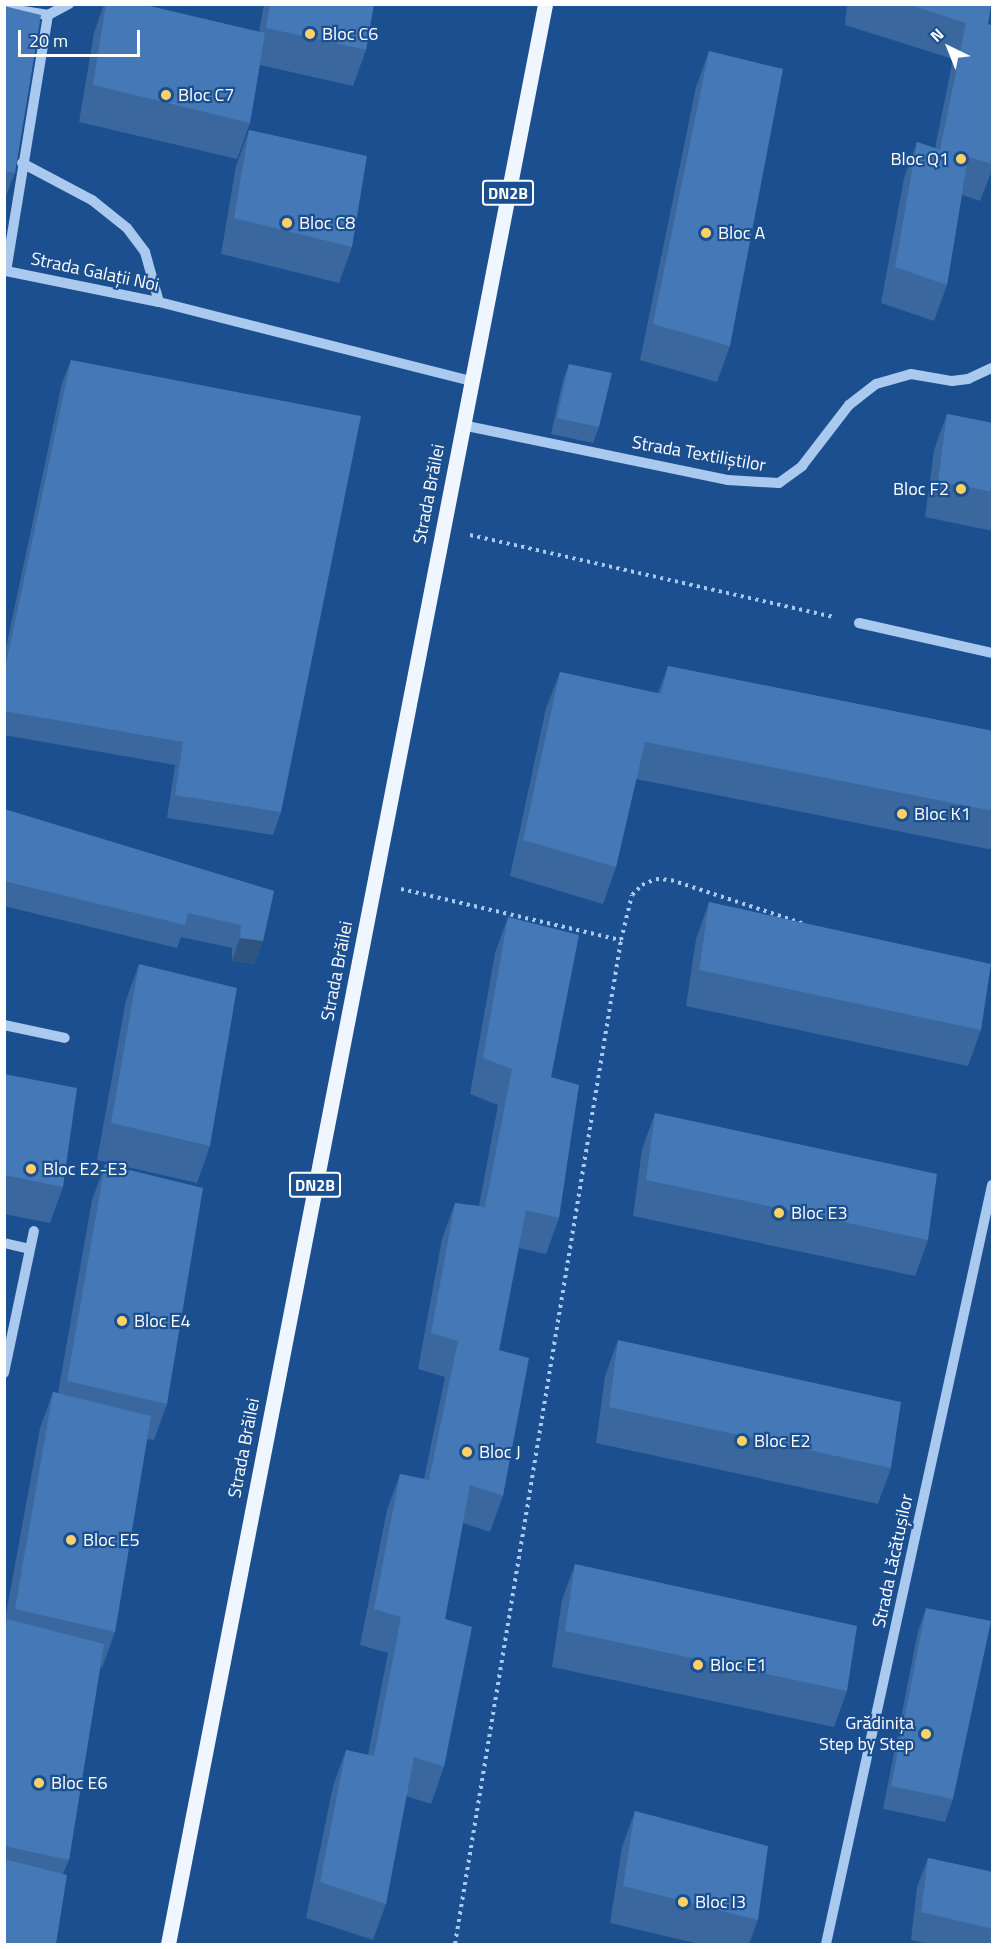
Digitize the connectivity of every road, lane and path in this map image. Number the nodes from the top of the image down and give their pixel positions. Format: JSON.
{"nodes":[{"id":1,"x":69,"y":4,"type":"edge"},
{"id":2,"x":545,"y":4,"type":"edge"},
{"id":3,"x":4,"y":8,"type":"edge"},
{"id":4,"x":48,"y":15,"type":"junction"},
{"id":5,"x":22,"y":163,"type":"junction"},
{"id":6,"x":159,"y":302,"type":"junction"},
{"id":7,"x":991,"y":371,"type":"edge"},
{"id":8,"x":471,"y":381,"type":"junction"},
{"id":9,"x":462,"y":424,"type":"junction"},
{"id":10,"x":443,"y":528,"type":"junction"},
{"id":11,"x":859,"y":623,"type":"joint"},
{"id":12,"x":993,"y":652,"type":"edge"},
{"id":13,"x":374,"y":883,"type":"junction"},
{"id":14,"x":804,"y":924,"type":"edge"},
{"id":15,"x":621,"y":940,"type":"junction"},
{"id":16,"x":4,"y":1025,"type":"edge"},
{"id":17,"x":65,"y":1038,"type":"dead end"},
{"id":18,"x":993,"y":1185,"type":"edge"},
{"id":19,"x":34,"y":1231,"type":"dead end"},
{"id":20,"x":4,"y":1243,"type":"edge"},
{"id":21,"x":29,"y":1249,"type":"junction"},
{"id":22,"x":4,"y":1373,"type":"edge"},
{"id":23,"x":168,"y":1944,"type":"edge"},
{"id":24,"x":455,"y":1944,"type":"edge"},
{"id":25,"x":826,"y":1944,"type":"edge"}],
"edges":[{"from":1,"to":4,"type":"street"},
{"from":2,"to":8,"type":"main road","name":"Strada Brăilei","number":"DN2B"},
{"from":3,"to":4,"type":"street"},
{"from":4,"to":5,"type":"street","name":"Strada Galații Noi"},
{"from":5,"to":6,"type":"street"},
{"from":5,"to":6,"type":"street","name":"Strada Galații Noi"},
{"from":6,"to":8,"type":"street","name":"Strada Galații Noi"},
{"from":7,"to":9,"type":"street","name":"Strada Textiliștilor"},
{"from":8,"to":9,"type":"main road","name":"Strada Brăilei","number":"DN2B"},
{"from":9,"to":10,"type":"main road","name":"Strada Brăilei","number":"DN2B"},
{"from":10,"to":11,"type":"path"},
{"from":10,"to":13,"type":"main road","name":"Strada Brăilei","number":"DN2B"},
{"from":11,"to":12,"type":"street"},
{"from":13,"to":15,"type":"path"},
{"from":13,"to":23,"type":"main road","name":"Strada Brăilei","number":"DN2B"},
{"from":14,"to":15,"type":"path"},
{"from":15,"to":24,"type":"path"},
{"from":16,"to":17,"type":"street"},
{"from":18,"to":25,"type":"street","name":"Strada Lăcătușilor"},
{"from":19,"to":21,"type":"street"},
{"from":20,"to":21,"type":"street"},
{"from":21,"to":22,"type":"street"}]}
